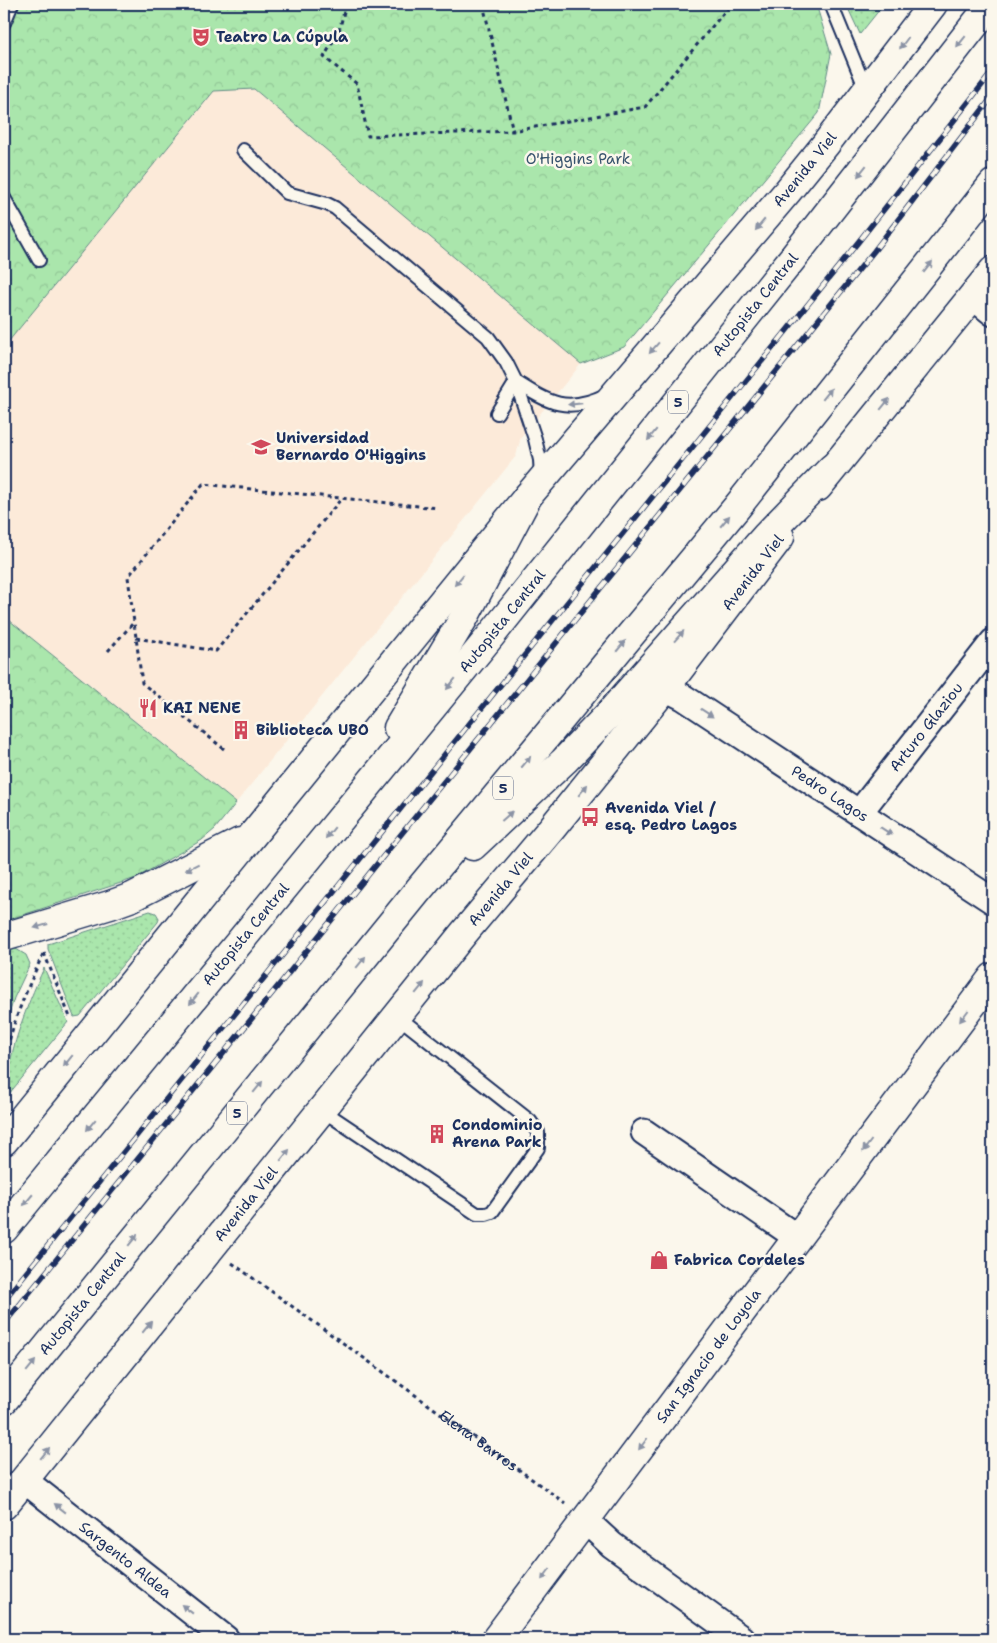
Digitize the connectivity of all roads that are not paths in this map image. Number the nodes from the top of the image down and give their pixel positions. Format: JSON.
{"nodes":[{"id":1,"x":12,"y":4,"type":"edge"},
{"id":2,"x":831,"y":4,"type":"edge"},
{"id":3,"x":933,"y":4,"type":"edge"},
{"id":4,"x":991,"y":4,"type":"edge"},
{"id":5,"x":4,"y":23,"type":"edge"},
{"id":6,"x":867,"y":92,"type":"junction"},
{"id":7,"x":243,"y":150,"type":"dead end"},
{"id":8,"x":993,"y":184,"type":"edge"},
{"id":9,"x":4,"y":198,"type":"edge"},
{"id":10,"x":39,"y":260,"type":"dead end"},
{"id":11,"x":993,"y":271,"type":"edge"},
{"id":12,"x":983,"y":305,"type":"edge"},
{"id":13,"x":516,"y":382,"type":"junction"},
{"id":14,"x":620,"y":386,"type":"junction"},
{"id":15,"x":497,"y":413,"type":"dead end"},
{"id":16,"x":832,"y":468,"type":"junction"},
{"id":17,"x":534,"y":488,"type":"junction"},
{"id":18,"x":993,"y":642,"type":"edge"},
{"id":19,"x":665,"y":688,"type":"junction"},
{"id":20,"x":361,"y":795,"type":"junction"},
{"id":21,"x":859,"y":814,"type":"junction"},
{"id":22,"x":251,"y":837,"type":"junction"},
{"id":23,"x":416,"y":893,"type":"junction"},
{"id":24,"x":993,"y":901,"type":"edge"},
{"id":25,"x":4,"y":937,"type":"edge"},
{"id":26,"x":993,"y":977,"type":"edge"},
{"id":27,"x":397,"y":1016,"type":"junction"},
{"id":28,"x":322,"y":1110,"type":"junction"},
{"id":29,"x":644,"y":1132,"type":"dead end"},
{"id":30,"x":4,"y":1141,"type":"edge"},
{"id":31,"x":4,"y":1229,"type":"edge"},
{"id":32,"x":798,"y":1238,"type":"junction"},
{"id":33,"x":4,"y":1400,"type":"edge"},
{"id":34,"x":24,"y":1480,"type":"junction"},
{"id":35,"x":4,"y":1505,"type":"edge"},
{"id":36,"x":586,"y":1521,"type":"junction"},
{"id":37,"x":226,"y":1639,"type":"edge"},
{"id":38,"x":496,"y":1639,"type":"edge"},
{"id":39,"x":742,"y":1639,"type":"edge"}],
"edges":[{"from":1,"to":5,"type":"lane"},
{"from":2,"to":6,"type":"lane"},
{"from":3,"to":6,"type":"main road","name":"Avenida Viel","one_way":true},
{"from":4,"to":20,"type":"main road","name":"Autopista Central","number":"5","one_way":true},
{"from":6,"to":14,"type":"main road","name":"Avenida Viel","one_way":true},
{"from":7,"to":13,"type":"lane"},
{"from":23,"to":8,"type":"main road","name":"Autopista Central","number":"5","one_way":true},
{"from":9,"to":10,"type":"lane"},
{"from":11,"to":12,"type":"main road","name":"Avenida Viel"},
{"from":16,"to":12,"type":"main road","name":"Avenida Viel","one_way":true},
{"from":14,"to":13,"type":"lane","one_way":true},
{"from":13,"to":15,"type":"lane"},
{"from":13,"to":17,"type":"lane"},
{"from":14,"to":17,"type":"main road","name":"Avenida Viel"},
{"from":16,"to":19,"type":"main road","name":"Avenida Viel"},
{"from":23,"to":16,"type":"main road","one_way":true},
{"from":17,"to":20,"type":"main road"},
{"from":17,"to":22,"type":"main road","name":"Avenida Viel","one_way":true},
{"from":18,"to":21,"type":"street","name":"Arturo Glaziou"},
{"from":19,"to":21,"type":"street","name":"Pedro Lagos","one_way":true},
{"from":27,"to":19,"type":"main road","name":"Avenida Viel","one_way":true},
{"from":20,"to":31,"type":"main road","name":"Autopista Central","number":"5","one_way":true},
{"from":21,"to":24,"type":"street","name":"Pedro Lagos","one_way":true},
{"from":22,"to":25,"type":"main road","one_way":true},
{"from":22,"to":30,"type":"main road","name":"Avenida Viel","one_way":true},
{"from":33,"to":23,"type":"main road","name":"Autopista Central","number":"5","one_way":true},
{"from":26,"to":32,"type":"main road","name":"San Ignacio de Loyola","one_way":true},
{"from":27,"to":28,"type":"main road","name":"Avenida Viel"},
{"from":27,"to":28,"type":"lane"},
{"from":34,"to":28,"type":"main road","name":"Avenida Viel","one_way":true},
{"from":29,"to":32,"type":"street"},
{"from":32,"to":36,"type":"main road","name":"San Ignacio de Loyola","one_way":true},
{"from":34,"to":35,"type":"main road","name":"Avenida Viel"},
{"from":37,"to":34,"type":"street","name":"Sargento Aldea","one_way":true},
{"from":36,"to":38,"type":"main road","name":"San Ignacio de Loyola","one_way":true},
{"from":36,"to":39,"type":"street"}]}
